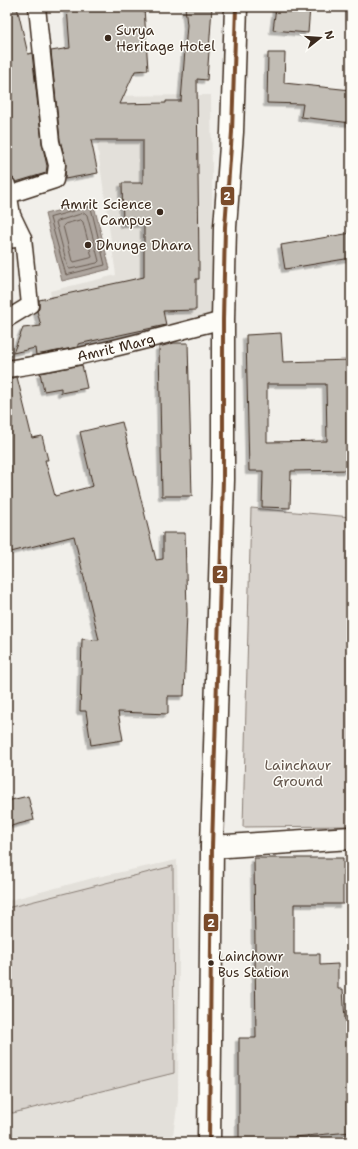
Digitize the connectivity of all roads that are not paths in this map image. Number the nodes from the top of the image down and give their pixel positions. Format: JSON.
{"nodes":[{"id":1,"x":37,"y":7,"type":"edge"},
{"id":2,"x":236,"y":7,"type":"edge"},
{"id":3,"x":8,"y":190,"type":"edge"},
{"id":4,"x":23,"y":238,"type":"junction"},
{"id":5,"x":7,"y":240,"type":"edge"},
{"id":6,"x":7,"y":319,"type":"edge"},
{"id":7,"x":223,"y":320,"type":"junction"},
{"id":8,"x":7,"y":369,"type":"edge"},
{"id":9,"x":351,"y":838,"type":"edge"},
{"id":10,"x":212,"y":847,"type":"junction"},
{"id":11,"x":209,"y":1142,"type":"edge"}],
"edges":[{"from":1,"to":3,"type":"street"},
{"from":2,"to":7,"type":"main road"},
{"from":3,"to":4,"type":"street"},
{"from":4,"to":5,"type":"street"},
{"from":4,"to":6,"type":"street"},
{"from":7,"to":8,"type":"street","name":"Amrit Marg"},
{"from":7,"to":10,"type":"main road"},
{"from":9,"to":10,"type":"main road"},
{"from":10,"to":11,"type":"main road"}]}
